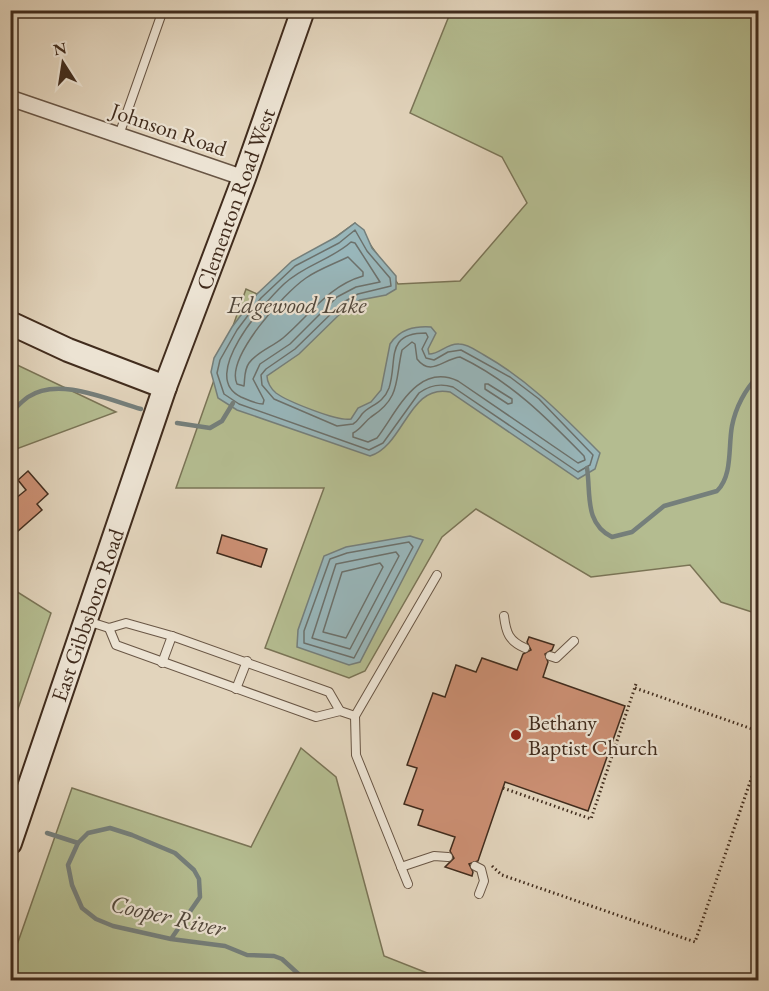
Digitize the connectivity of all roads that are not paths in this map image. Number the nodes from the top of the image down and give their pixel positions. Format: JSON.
{"nodes":[{"id":1,"x":163,"y":10,"type":"edge"},
{"id":2,"x":303,"y":10,"type":"edge"},
{"id":3,"x":10,"y":98,"type":"edge"},
{"id":4,"x":119,"y":135,"type":"junction"},
{"id":5,"x":244,"y":178,"type":"junction"},
{"id":6,"x":10,"y":323,"type":"edge"},
{"id":7,"x":165,"y":387,"type":"junction"},
{"id":8,"x":437,"y":575,"type":"dead end"},
{"id":9,"x":504,"y":616,"type":"dead end"},
{"id":10,"x":85,"y":620,"type":"junction"},
{"id":11,"x":109,"y":628,"type":"junction"},
{"id":12,"x":172,"y":636,"type":"junction"},
{"id":13,"x":574,"y":641,"type":"dead end"},
{"id":14,"x":525,"y":648,"type":"dead end"},
{"id":15,"x":550,"y":656,"type":"dead end"},
{"id":16,"x":247,"y":661,"type":"junction"},
{"id":17,"x":162,"y":663,"type":"junction"},
{"id":18,"x":236,"y":689,"type":"junction"},
{"id":19,"x":340,"y":711,"type":"junction"},
{"id":20,"x":355,"y":716,"type":"junction"},
{"id":21,"x":10,"y":843,"type":"edge"},
{"id":22,"x":448,"y":856,"type":"dead end"},
{"id":23,"x":475,"y":866,"type":"dead end"},
{"id":24,"x":401,"y":867,"type":"junction"},
{"id":25,"x":408,"y":884,"type":"dead end"},
{"id":26,"x":479,"y":894,"type":"dead end"}],
"edges":[{"from":1,"to":4,"type":"lane"},
{"from":2,"to":5,"type":"main road","name":"Clementon Road West"},
{"from":3,"to":4,"type":"street","name":"Johnson Road"},
{"from":4,"to":5,"type":"street","name":"Johnson Road"},
{"from":5,"to":7,"type":"main road","name":"Clementon Road West"},
{"from":6,"to":7,"type":"main road"},
{"from":7,"to":10,"type":"main road","name":"East Gibbsboro Road"},
{"from":8,"to":20,"type":"lane"},
{"from":9,"to":14,"type":"lane"},
{"from":10,"to":11,"type":"lane"},
{"from":10,"to":21,"type":"main road","name":"East Gibbsboro Road"},
{"from":11,"to":12,"type":"lane"},
{"from":11,"to":17,"type":"lane"},
{"from":12,"to":16,"type":"lane"},
{"from":12,"to":17,"type":"lane"},
{"from":13,"to":15,"type":"lane"},
{"from":16,"to":18,"type":"lane"},
{"from":16,"to":19,"type":"lane"},
{"from":17,"to":18,"type":"lane"},
{"from":18,"to":19,"type":"lane"},
{"from":19,"to":20,"type":"lane"},
{"from":20,"to":24,"type":"lane"},
{"from":22,"to":24,"type":"lane"},
{"from":23,"to":26,"type":"lane"},
{"from":24,"to":25,"type":"lane"}]}
